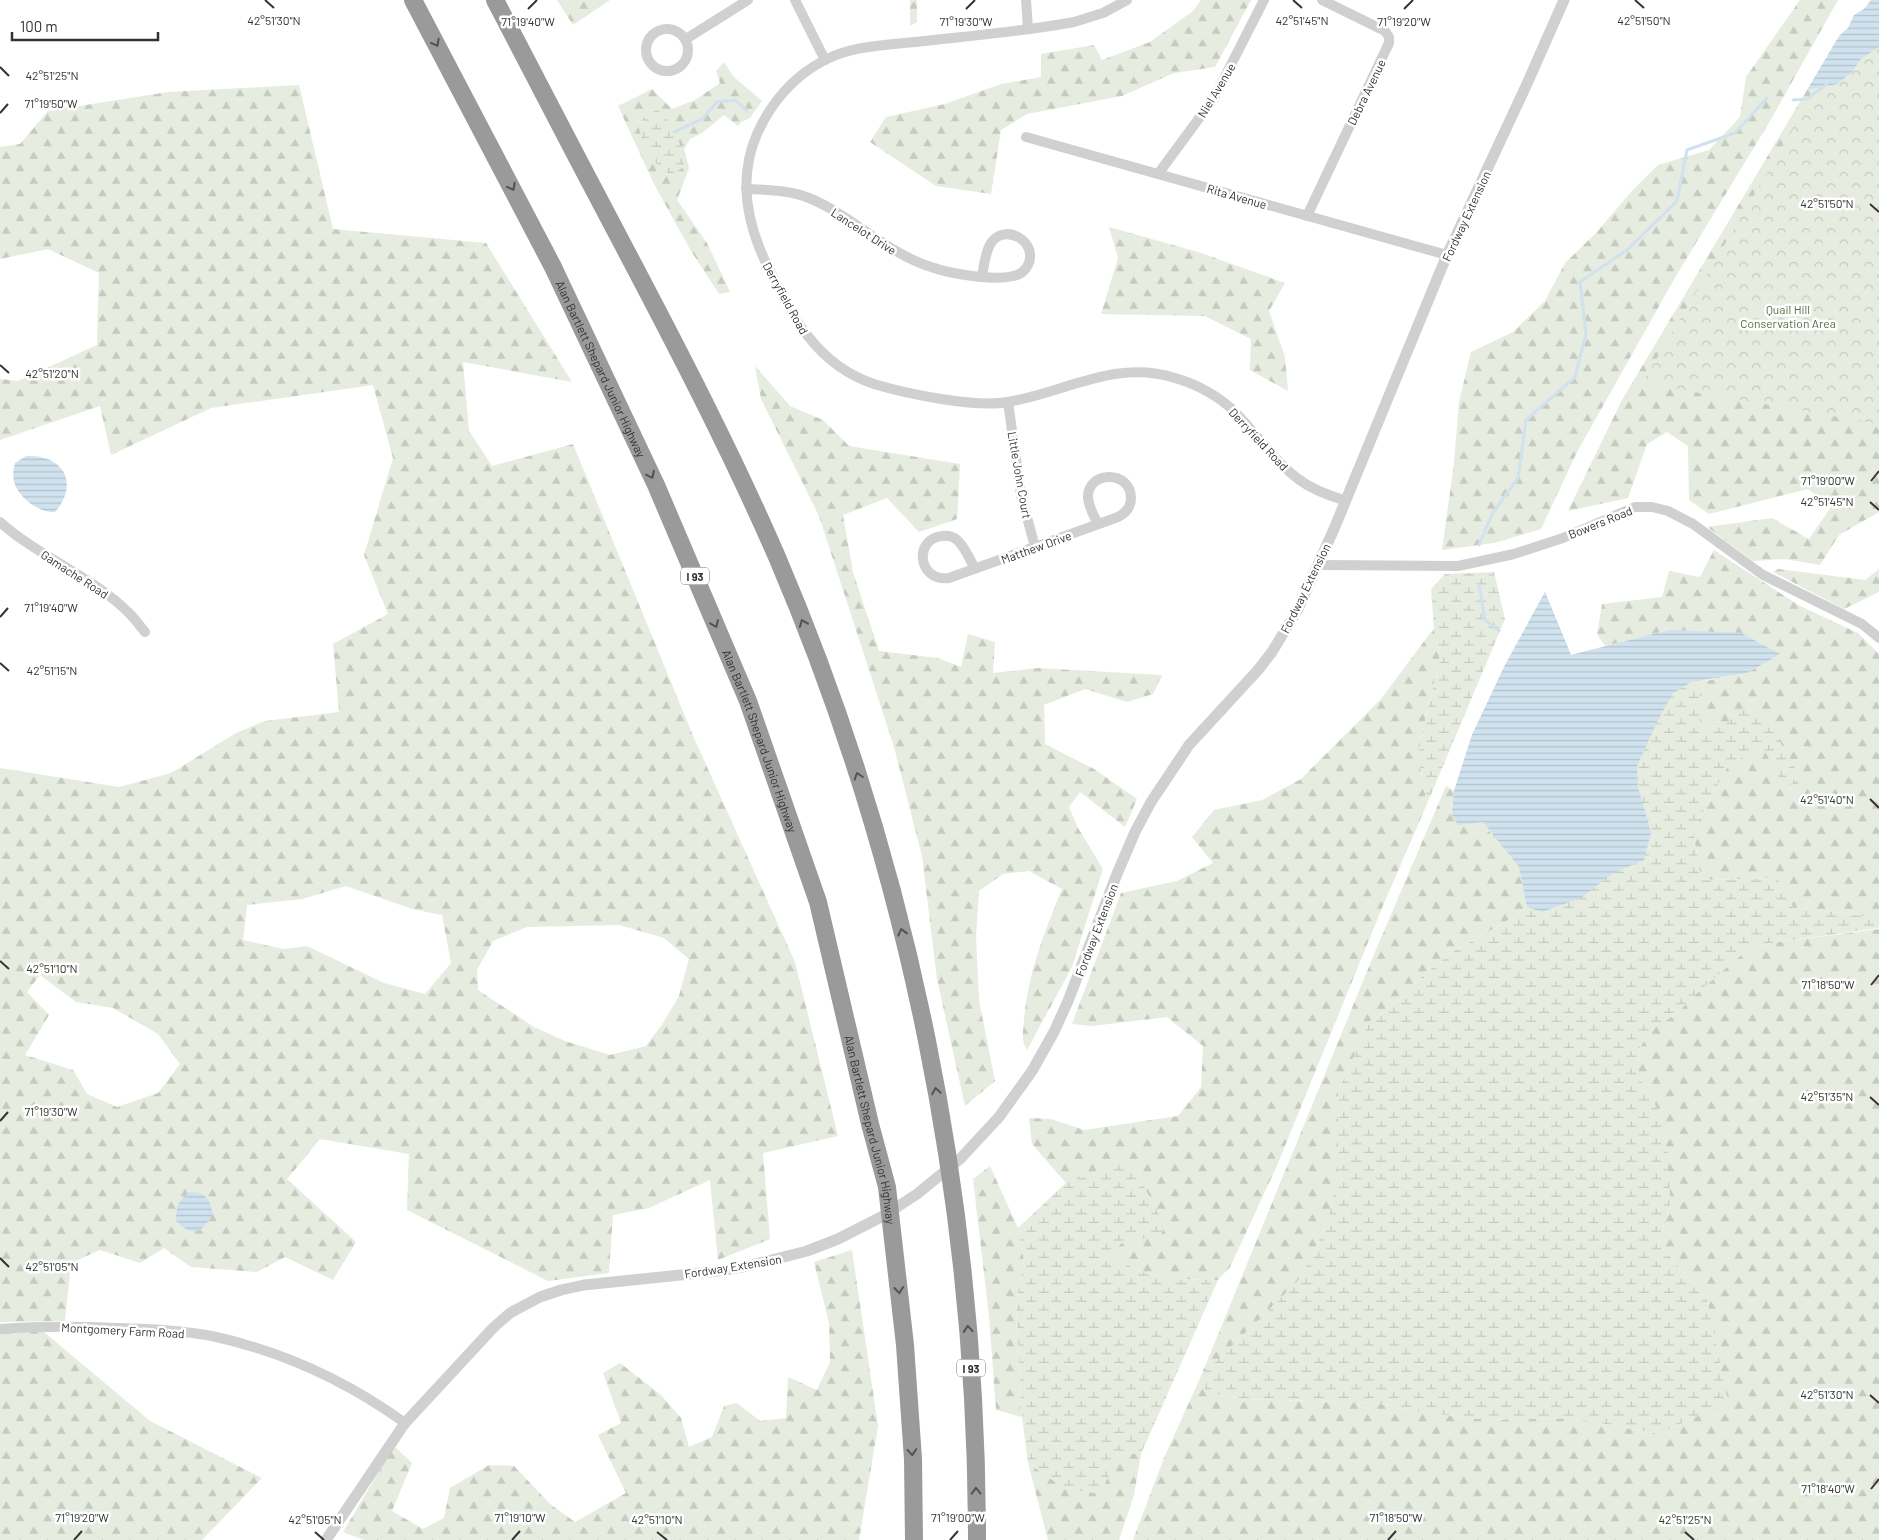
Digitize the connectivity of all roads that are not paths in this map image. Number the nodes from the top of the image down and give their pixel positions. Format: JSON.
{"nodes":[{"id":1,"x":413,"y":0,"type":"edge"},
{"id":2,"x":494,"y":0,"type":"edge"},
{"id":3,"x":748,"y":0,"type":"edge"},
{"id":4,"x":795,"y":0,"type":"edge"},
{"id":5,"x":1026,"y":0,"type":"edge"},
{"id":6,"x":1127,"y":0,"type":"edge"},
{"id":7,"x":1264,"y":0,"type":"edge"},
{"id":8,"x":1322,"y":0,"type":"edge"},
{"id":9,"x":1564,"y":0,"type":"edge"},
{"id":10,"x":1028,"y":29,"type":"junction"},
{"id":11,"x":686,"y":39,"type":"junction"},
{"id":12,"x":825,"y":60,"type":"junction"},
{"id":13,"x":1026,"y":137,"type":"dead end"},
{"id":14,"x":1158,"y":174,"type":"junction"},
{"id":15,"x":746,"y":189,"type":"junction"},
{"id":16,"x":1307,"y":216,"type":"junction"},
{"id":17,"x":1447,"y":255,"type":"junction"},
{"id":18,"x":982,"y":276,"type":"junction"},
{"id":19,"x":1008,"y":402,"type":"junction"},
{"id":20,"x":1344,"y":500,"type":"junction"},
{"id":21,"x":0,"y":522,"type":"edge"},
{"id":22,"x":1098,"y":524,"type":"junction"},
{"id":23,"x":1035,"y":547,"type":"junction"},
{"id":24,"x":1319,"y":565,"type":"junction"},
{"id":25,"x":975,"y":569,"type":"junction"},
{"id":26,"x":145,"y":632,"type":"dead end"},
{"id":27,"x":1879,"y":638,"type":"edge"},
{"id":28,"x":0,"y":1328,"type":"edge"},
{"id":29,"x":405,"y":1423,"type":"junction"},
{"id":30,"x":326,"y":1540,"type":"edge"},
{"id":31,"x":914,"y":1540,"type":"edge"},
{"id":32,"x":977,"y":1540,"type":"edge"}],
"edges":[{"from":1,"to":31,"type":"highway","name":"Alan Bartlett Shepard Junior Highway","number":"I 93","one_way":true},
{"from":32,"to":2,"type":"highway","number":"I 93","one_way":true},
{"from":3,"to":11,"type":"street"},
{"from":4,"to":12,"type":"street"},
{"from":5,"to":10,"type":"street"},
{"from":6,"to":10,"type":"street","name":"Derryfield Road"},
{"from":7,"to":14,"type":"street","name":"Niel Avenue"},
{"from":8,"to":16,"type":"street","name":"Debra Avenue"},
{"from":9,"to":17,"type":"street","name":"Fordway Extension"},
{"from":10,"to":12,"type":"street","name":"Derryfield Road"},
{"from":11,"to":11,"type":"street"},
{"from":12,"to":15,"type":"street","name":"Derryfield Road"},
{"from":13,"to":14,"type":"street","name":"Rita Avenue"},
{"from":14,"to":16,"type":"street","name":"Rita Avenue"},
{"from":15,"to":18,"type":"street","name":"Lancelot Drive"},
{"from":15,"to":19,"type":"street","name":"Derryfield Road"},
{"from":16,"to":17,"type":"street","name":"Rita Avenue"},
{"from":17,"to":20,"type":"street","name":"Fordway Extension"},
{"from":18,"to":18,"type":"street","name":"Lancelot Drive"},
{"from":19,"to":20,"type":"street","name":"Derryfield Road"},
{"from":19,"to":23,"type":"street","name":"Little John Court"},
{"from":20,"to":24,"type":"street","name":"Fordway Extension"},
{"from":21,"to":26,"type":"street","name":"Gamache Road"},
{"from":22,"to":22,"type":"street","name":"Matthew Drive"},
{"from":22,"to":23,"type":"street","name":"Matthew Drive"},
{"from":23,"to":25,"type":"street","name":"Matthew Drive"},
{"from":24,"to":27,"type":"street","name":"Bowers Road"},
{"from":24,"to":29,"type":"street","name":"Fordway Extension"},
{"from":25,"to":25,"type":"street","name":"Matthew Drive"},
{"from":28,"to":29,"type":"street","name":"Montgomery Farm Road"},
{"from":29,"to":30,"type":"street","name":"Fordway Extension"}]}
